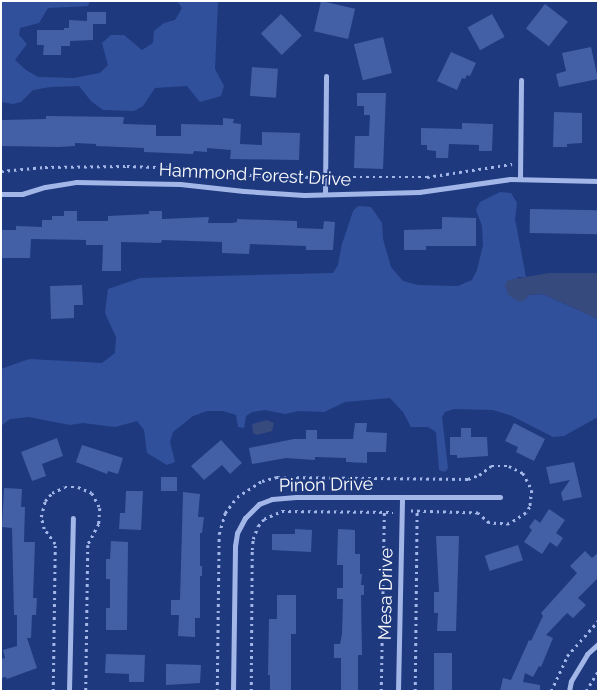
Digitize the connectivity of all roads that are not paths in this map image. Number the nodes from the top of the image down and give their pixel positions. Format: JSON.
{"nodes":[{"id":1,"x":326,"y":76,"type":"dead end"},
{"id":2,"x":521,"y":80,"type":"dead end"},
{"id":3,"x":520,"y":180,"type":"junction"},
{"id":4,"x":598,"y":181,"type":"edge"},
{"id":5,"x":1,"y":194,"type":"edge"},
{"id":6,"x":325,"y":194,"type":"junction"},
{"id":7,"x":402,"y":497,"type":"junction"},
{"id":8,"x":500,"y":497,"type":"dead end"},
{"id":9,"x":73,"y":518,"type":"dead end"},
{"id":10,"x":598,"y":644,"type":"edge"},
{"id":11,"x":69,"y":691,"type":"edge"},
{"id":12,"x":233,"y":691,"type":"edge"},
{"id":13,"x":398,"y":691,"type":"edge"},
{"id":14,"x":569,"y":691,"type":"edge"}],
"edges":[{"from":1,"to":6,"type":"street"},
{"from":2,"to":3,"type":"street"},
{"from":3,"to":4,"type":"street","name":"Hammond Forest Drive"},
{"from":3,"to":6,"type":"street","name":"Hammond Forest Drive"},
{"from":5,"to":6,"type":"street","name":"Hammond Forest Drive"},
{"from":7,"to":8,"type":"street","name":"Pinon Drive"},
{"from":7,"to":12,"type":"street","name":"Pinon Drive"},
{"from":7,"to":13,"type":"street","name":"Mesa Drive"},
{"from":9,"to":11,"type":"street"},
{"from":10,"to":14,"type":"street"}]}
